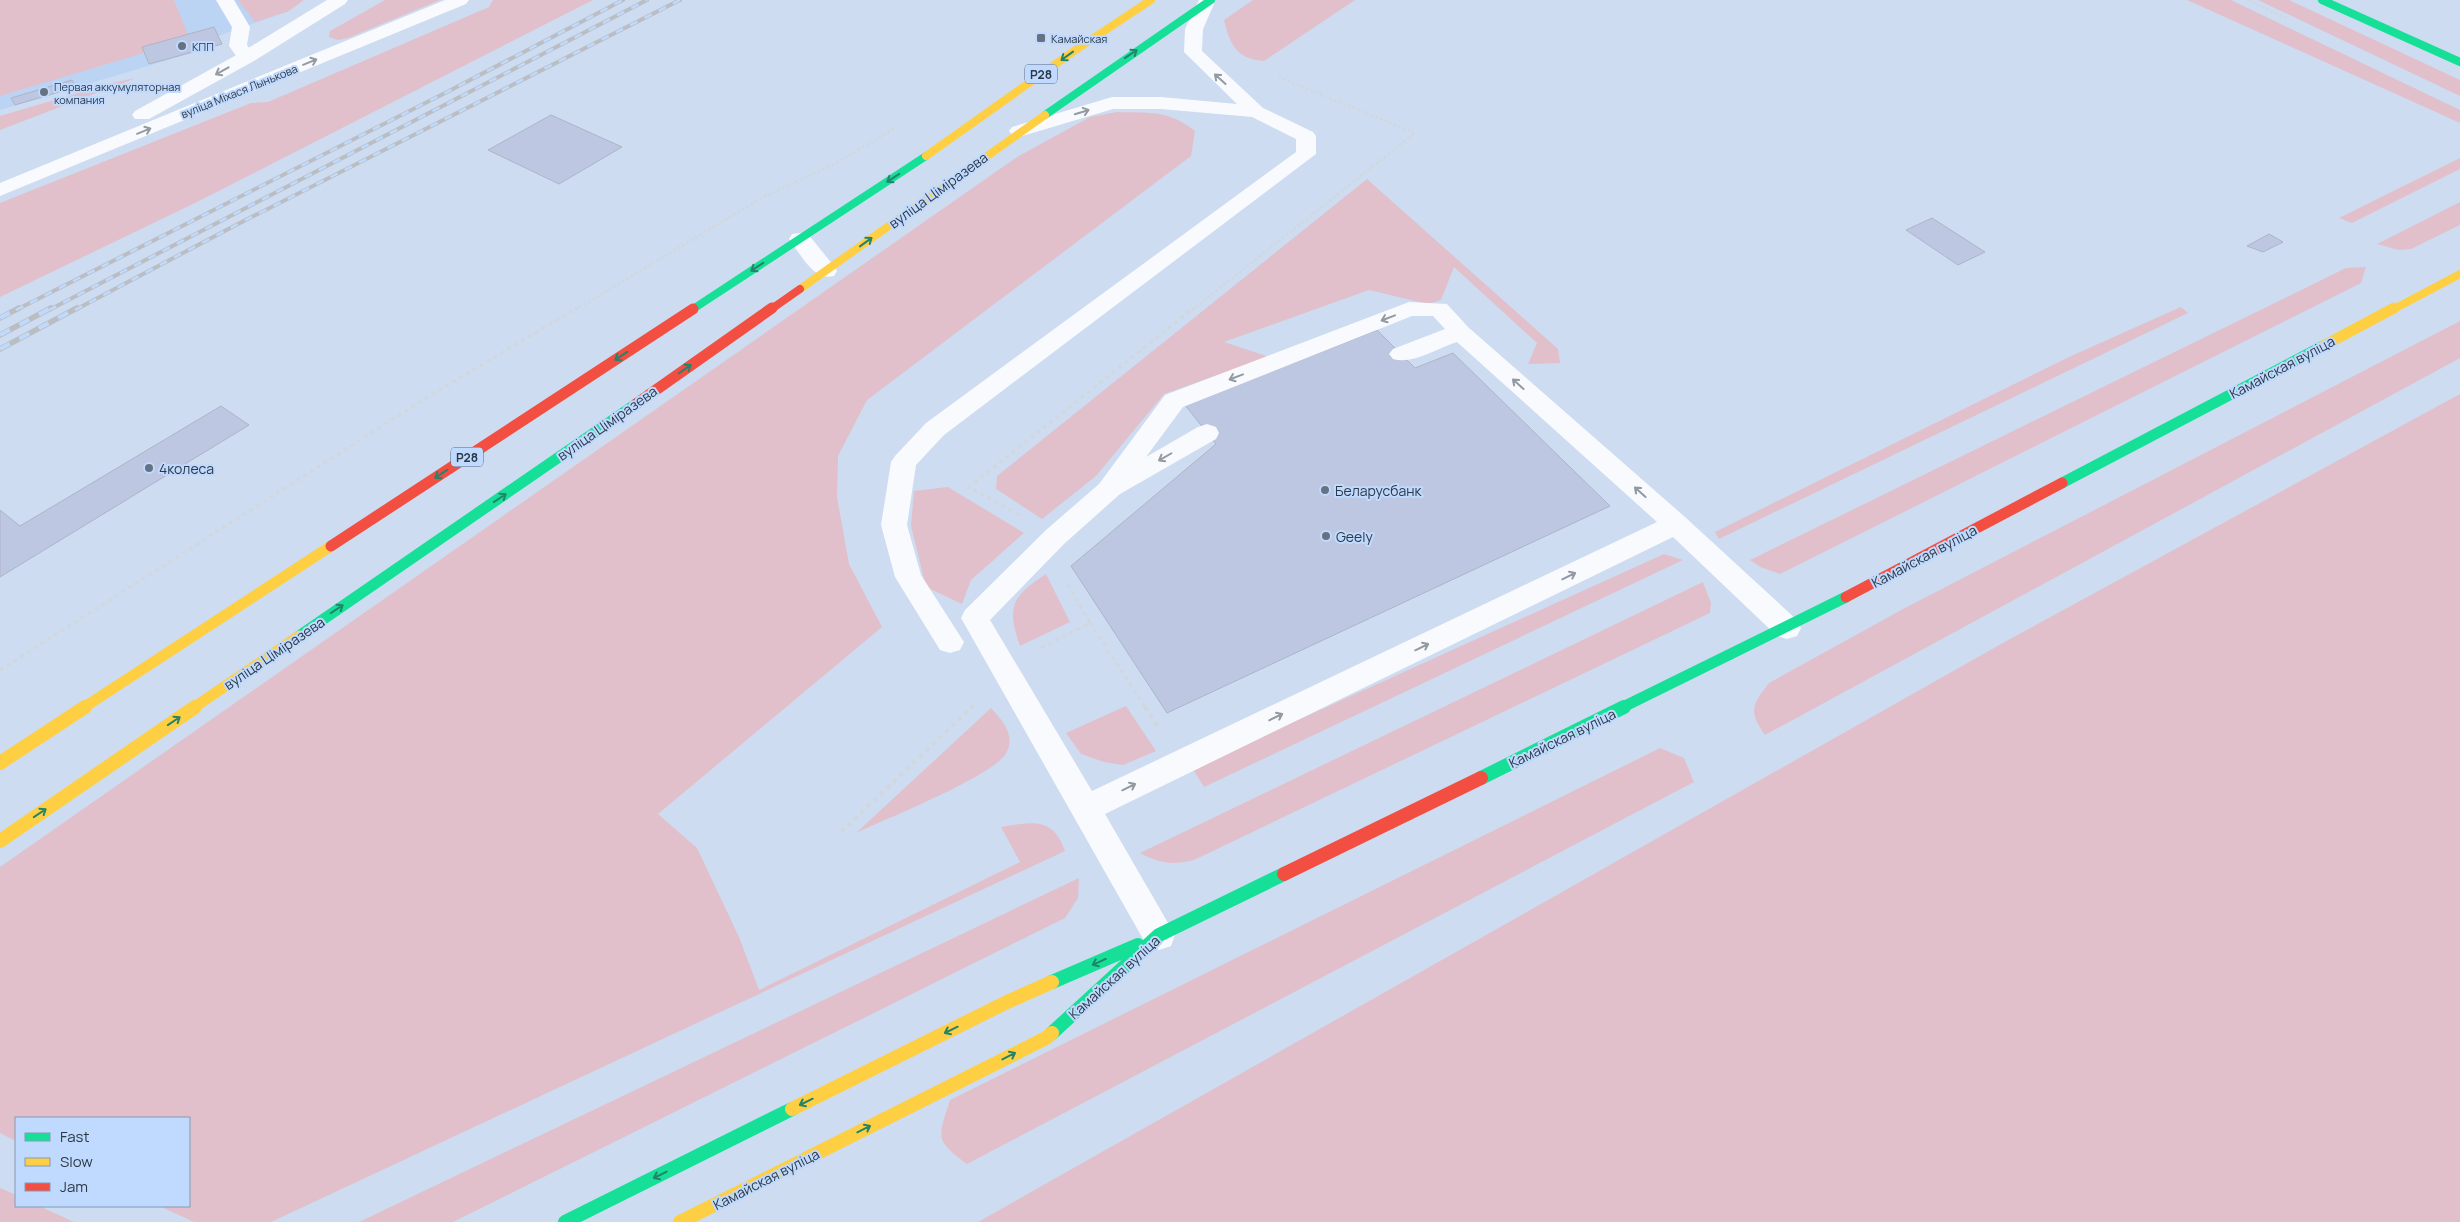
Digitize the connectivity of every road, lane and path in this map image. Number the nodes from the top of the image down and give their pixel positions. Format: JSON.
{"nodes":[{"id":1,"x":225,"y":0,"type":"edge"},
{"id":2,"x":338,"y":0,"type":"edge"},
{"id":3,"x":460,"y":0,"type":"edge"},
{"id":4,"x":1151,"y":0,"type":"edge"},
{"id":5,"x":2322,"y":0,"type":"edge"},
{"id":6,"x":1208,"y":2,"type":"edge"},
{"id":7,"x":248,"y":58,"type":"junction"},
{"id":8,"x":2460,"y":62,"type":"edge"},
{"id":9,"x":1256,"y":112,"type":"junction"},
{"id":10,"x":904,"y":122,"type":"dead end"},
{"id":11,"x":1019,"y":131,"type":"junction"},
{"id":12,"x":9,"y":186,"type":"edge"},
{"id":13,"x":800,"y":239,"type":"junction"},
{"id":14,"x":826,"y":271,"type":"junction"},
{"id":15,"x":2460,"y":274,"type":"edge"},
{"id":16,"x":1460,"y":332,"type":"junction"},
{"id":17,"x":1401,"y":354,"type":"dead end"},
{"id":18,"x":1208,"y":433,"type":"dead end"},
{"id":19,"x":1108,"y":491,"type":"junction"},
{"id":20,"x":1676,"y":524,"type":"junction"},
{"id":21,"x":1090,"y":623,"type":"dead end"},
{"id":22,"x":1787,"y":628,"type":"junction"},
{"id":23,"x":950,"y":642,"type":"dead end"},
{"id":24,"x":0,"y":670,"type":"edge"},
{"id":25,"x":1180,"y":763,"type":"junction"},
{"id":26,"x":0,"y":764,"type":"edge"},
{"id":27,"x":1085,"y":809,"type":"junction"},
{"id":28,"x":0,"y":841,"type":"edge"},
{"id":29,"x":1160,"y":935,"type":"junction"},
{"id":30,"x":565,"y":1222,"type":"edge"},
{"id":31,"x":680,"y":1222,"type":"edge"}],
"edges":[{"from":1,"to":7,"type":"street"},
{"from":2,"to":7,"type":"street","name":"вуліца Міхася Лынькова"},
{"from":12,"to":3,"type":"street","name":"вуліца Міхася Лынькова","one_way":true},
{"from":4,"to":13,"type":"main road","number":"Р28","one_way":true},
{"from":5,"to":8,"type":"main road"},
{"from":9,"to":6,"type":"street","one_way":true},
{"from":11,"to":6,"type":"main road","name":"вуліца Ціміразева","number":"Р28","one_way":true},
{"from":7,"to":12,"type":"street","name":"вуліца Міхася Лынькова","one_way":true},
{"from":11,"to":9,"type":"street","one_way":true},
{"from":9,"to":23,"type":"street"},
{"from":10,"to":24,"type":"path"},
{"from":14,"to":11,"type":"main road","name":"вуліца Ціміразева","number":"Р28","one_way":true},
{"from":13,"to":14,"type":"street"},
{"from":13,"to":26,"type":"main road","number":"Р28","one_way":true},
{"from":28,"to":14,"type":"main road","name":"вуліца Ціміразева","number":"Р28","one_way":true},
{"from":15,"to":22,"type":"main road","name":"Камайская вуліца"},
{"from":16,"to":17,"type":"street"},
{"from":16,"to":19,"type":"street","one_way":true},
{"from":20,"to":16,"type":"street","one_way":true},
{"from":18,"to":19,"type":"street","one_way":true},
{"from":19,"to":27,"type":"street"},
{"from":20,"to":22,"type":"street"},
{"from":25,"to":20,"type":"street","one_way":true},
{"from":21,"to":25,"type":"path"},
{"from":22,"to":29,"type":"main road","name":"Камайская вуліца"},
{"from":27,"to":25,"type":"street","one_way":true},
{"from":27,"to":29,"type":"street"},
{"from":29,"to":30,"type":"main road","one_way":true},
{"from":31,"to":29,"type":"main road","name":"Камайская вуліца","one_way":true}]}
